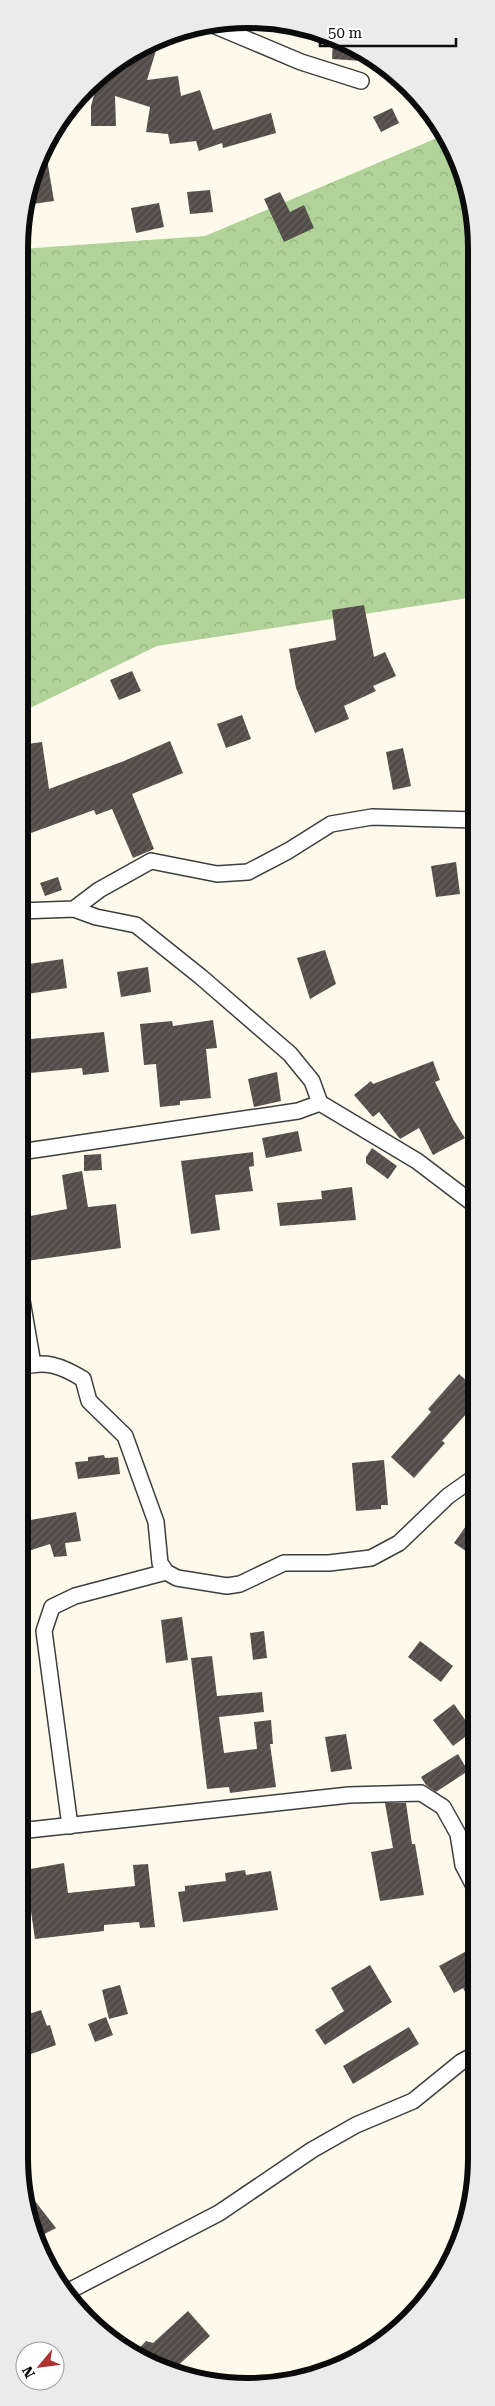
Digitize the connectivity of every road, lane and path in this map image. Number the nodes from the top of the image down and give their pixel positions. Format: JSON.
{"nodes":[{"id":1,"x":222,"y":29,"type":"edge"},
{"id":2,"x":361,"y":82,"type":"dead end"},
{"id":3,"x":468,"y":820,"type":"edge"},
{"id":4,"x":74,"y":909,"type":"junction"},
{"id":5,"x":28,"y":911,"type":"edge"},
{"id":6,"x":320,"y":1103,"type":"junction"},
{"id":7,"x":28,"y":1151,"type":"edge"},
{"id":8,"x":468,"y":1200,"type":"edge"},
{"id":9,"x":28,"y":1366,"type":"edge"},
{"id":10,"x":468,"y":1482,"type":"edge"},
{"id":11,"x":166,"y":1572,"type":"junction"},
{"id":12,"x":70,"y":1826,"type":"junction"},
{"id":13,"x":28,"y":1830,"type":"edge"},
{"id":14,"x":468,"y":1876,"type":"edge"},
{"id":15,"x":468,"y":2058,"type":"edge"},
{"id":16,"x":71,"y":2290,"type":"edge"}],
"edges":[{"from":1,"to":2,"type":"street"},
{"from":3,"to":4,"type":"street"},
{"from":4,"to":5,"type":"street"},
{"from":4,"to":6,"type":"street"},
{"from":6,"to":7,"type":"street"},
{"from":6,"to":8,"type":"street"},
{"from":9,"to":11,"type":"street"},
{"from":10,"to":11,"type":"street"},
{"from":11,"to":12,"type":"street"},
{"from":12,"to":13,"type":"street"},
{"from":12,"to":14,"type":"street"},
{"from":15,"to":16,"type":"street"}]}
